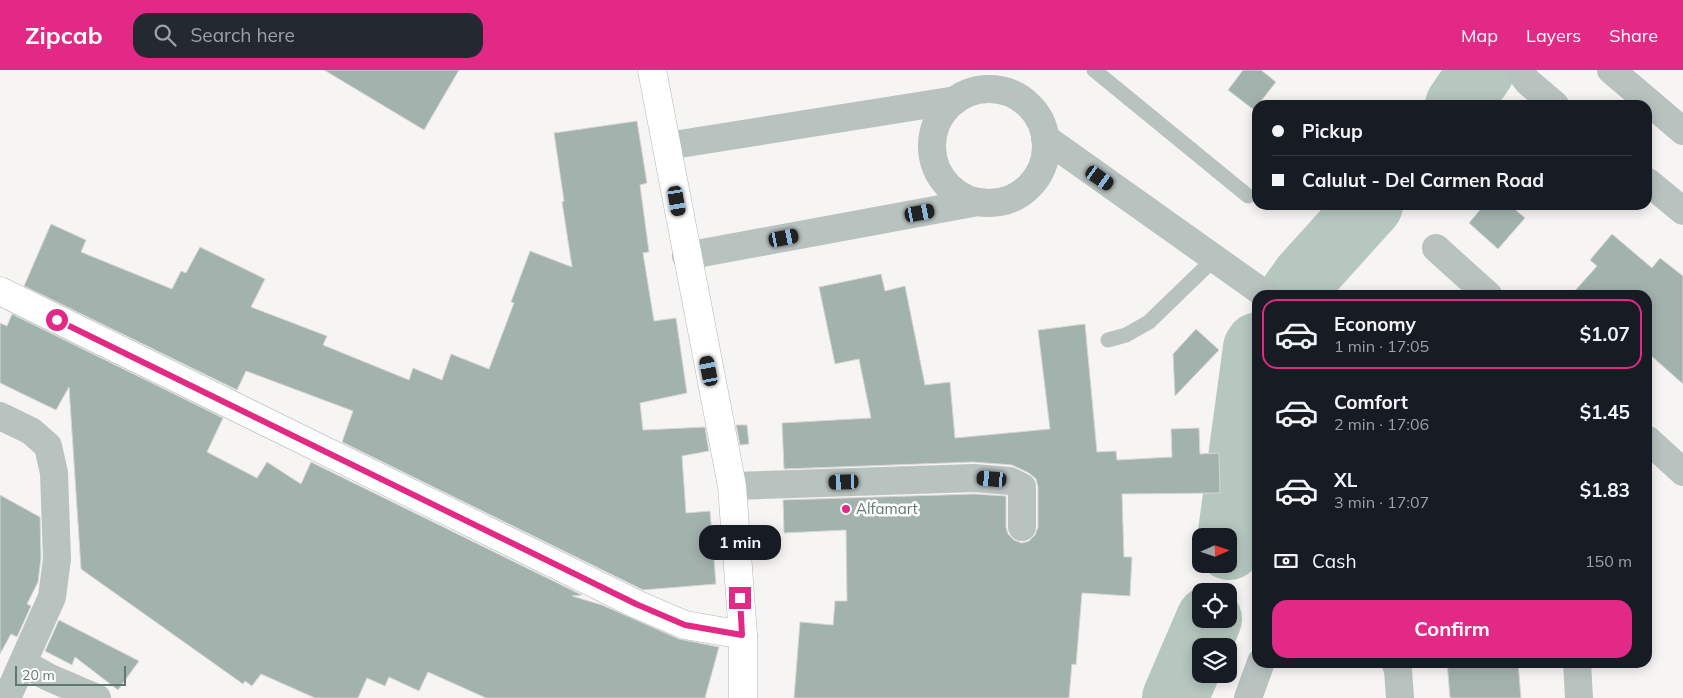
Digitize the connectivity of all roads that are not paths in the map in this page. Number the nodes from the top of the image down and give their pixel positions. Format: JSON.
{"nodes":[{"id":1,"x":652,"y":70,"type":"edge"},
{"id":2,"x":1094,"y":70,"type":"edge"},
{"id":3,"x":1611,"y":70,"type":"edge"},
{"id":4,"x":1527,"y":74,"type":"edge"},
{"id":5,"x":956,"y":100,"type":"junction"},
{"id":6,"x":1550,"y":100,"type":"edge"},
{"id":7,"x":1646,"y":100,"type":"edge"},
{"id":8,"x":1652,"y":105,"type":"edge"},
{"id":9,"x":1683,"y":131,"type":"edge"},
{"id":10,"x":1045,"y":138,"type":"junction"},
{"id":11,"x":667,"y":146,"type":"junction"},
{"id":12,"x":1652,"y":185,"type":"edge"},
{"id":13,"x":1248,"y":196,"type":"dead end"},
{"id":14,"x":978,"y":202,"type":"junction"},
{"id":15,"x":1683,"y":212,"type":"edge"},
{"id":16,"x":1436,"y":248,"type":"dead end"},
{"id":17,"x":686,"y":256,"type":"junction"},
{"id":18,"x":1215,"y":258,"type":"junction"},
{"id":19,"x":1259,"y":290,"type":"edge"},
{"id":20,"x":1482,"y":290,"type":"edge"},
{"id":21,"x":0,"y":291,"type":"edge"},
{"id":22,"x":1108,"y":340,"type":"dead end"},
{"id":23,"x":0,"y":416,"type":"edge"},
{"id":24,"x":1652,"y":444,"type":"edge"},
{"id":25,"x":1683,"y":472,"type":"edge"},
{"id":26,"x":732,"y":486,"type":"junction"},
{"id":27,"x":1022,"y":527,"type":"dead end"},
{"id":28,"x":742,"y":635,"type":"junction"},
{"id":29,"x":23,"y":664,"type":"junction"},
{"id":30,"x":1260,"y":668,"type":"edge"},
{"id":31,"x":1397,"y":668,"type":"edge"},
{"id":32,"x":1577,"y":668,"type":"edge"},
{"id":33,"x":7,"y":698,"type":"edge"},
{"id":34,"x":97,"y":698,"type":"edge"},
{"id":35,"x":743,"y":698,"type":"edge"},
{"id":36,"x":1248,"y":698,"type":"edge"},
{"id":37,"x":1400,"y":698,"type":"edge"},
{"id":38,"x":1579,"y":698,"type":"edge"}],
"edges":[{"from":1,"to":11,"type":"street"},
{"from":2,"to":13,"type":"lane"},
{"from":3,"to":7,"type":"street"},
{"from":4,"to":6,"type":"street"},
{"from":5,"to":10,"type":"street"},
{"from":5,"to":11,"type":"street"},
{"from":5,"to":14,"type":"street"},
{"from":8,"to":9,"type":"street"},
{"from":10,"to":14,"type":"street"},
{"from":10,"to":18,"type":"street"},
{"from":11,"to":17,"type":"street"},
{"from":12,"to":15,"type":"street"},
{"from":14,"to":17,"type":"street"},
{"from":16,"to":20,"type":"street"},
{"from":17,"to":26,"type":"street"},
{"from":18,"to":19,"type":"street"},
{"from":18,"to":22,"type":"lane"},
{"from":21,"to":28,"type":"street"},
{"from":23,"to":29,"type":"street"},
{"from":24,"to":25,"type":"street"},
{"from":26,"to":27,"type":"street"},
{"from":26,"to":28,"type":"street"},
{"from":28,"to":35,"type":"street"},
{"from":29,"to":33,"type":"street"},
{"from":29,"to":34,"type":"street"},
{"from":30,"to":36,"type":"street"},
{"from":31,"to":37,"type":"street"},
{"from":32,"to":38,"type":"street"}]}
